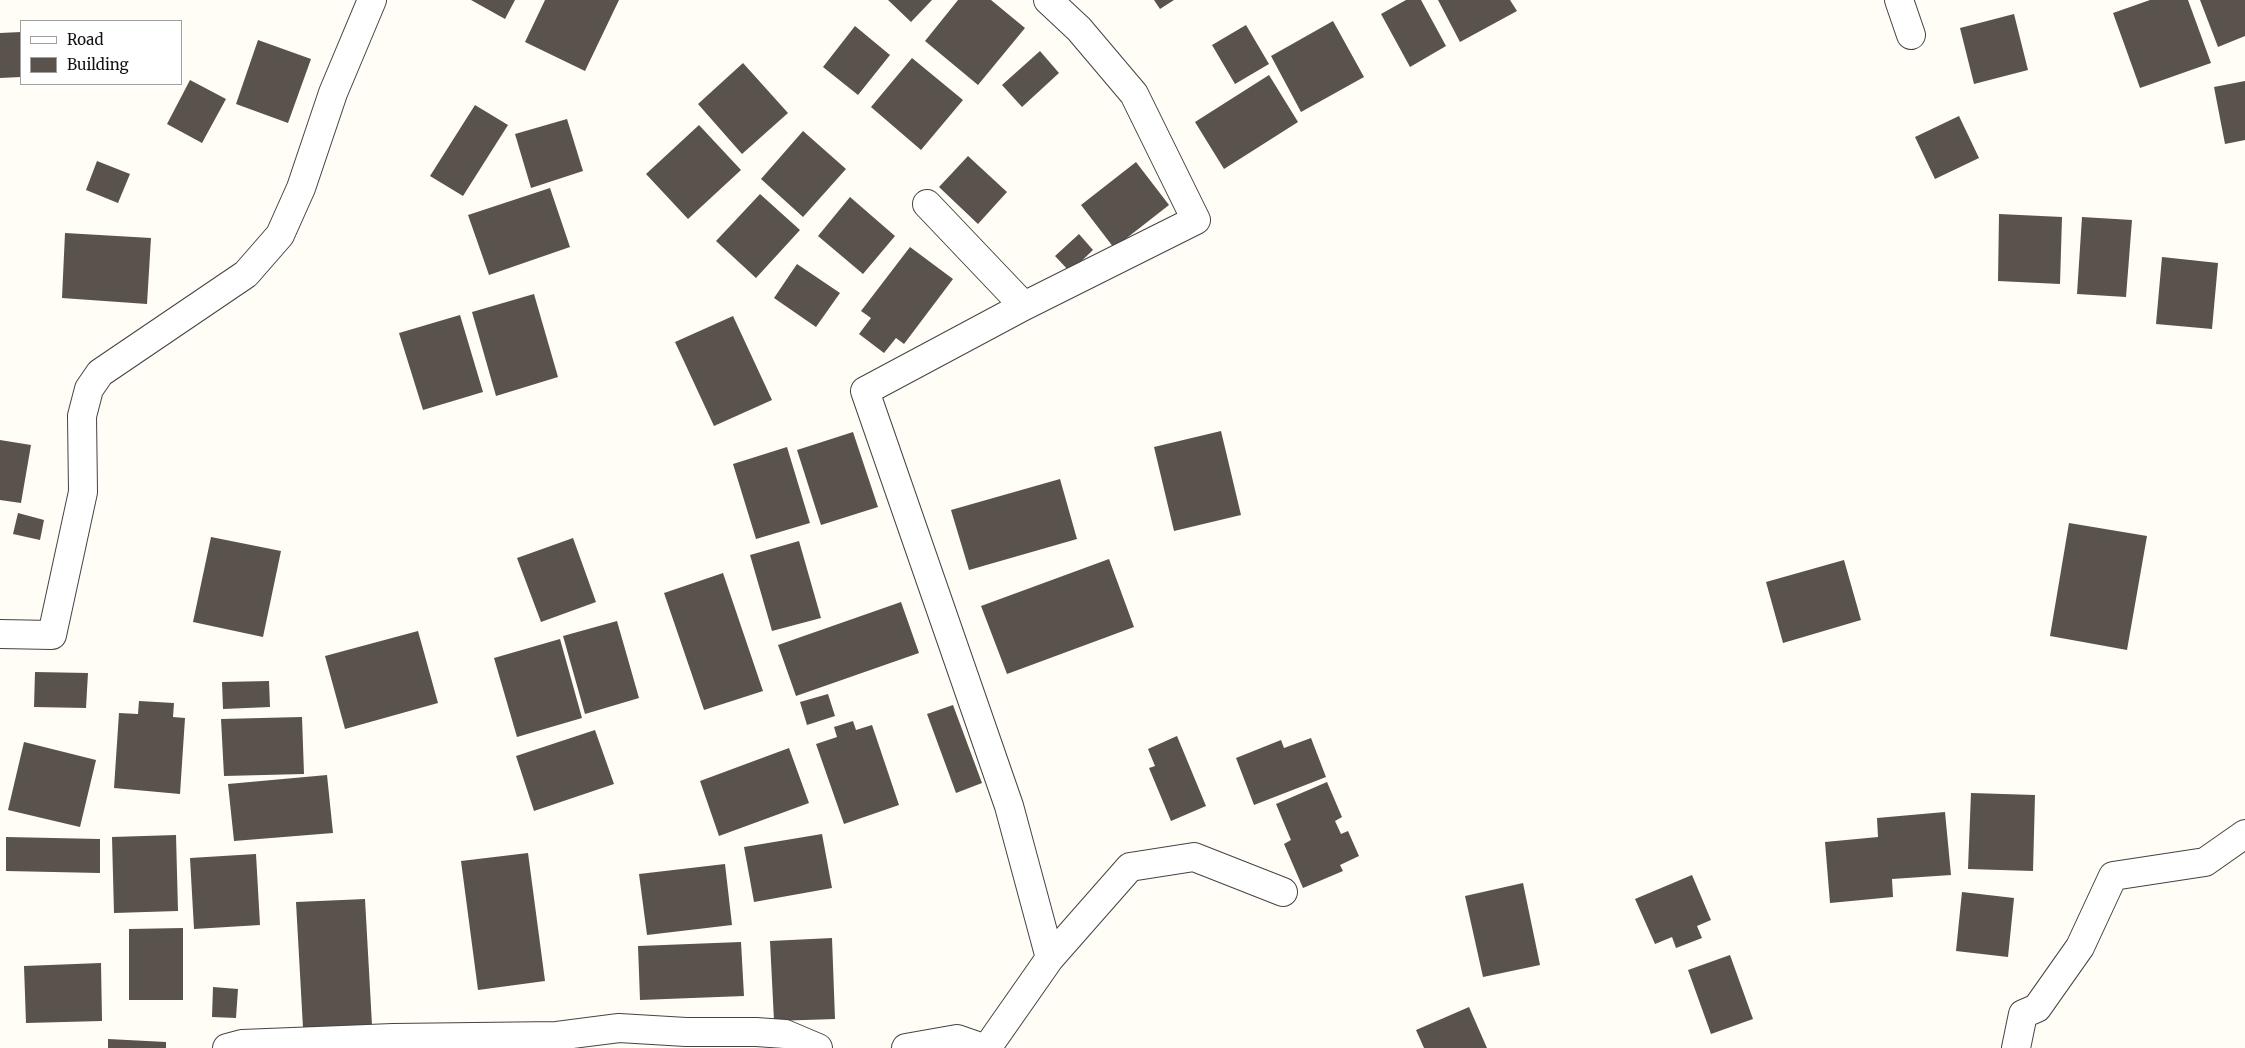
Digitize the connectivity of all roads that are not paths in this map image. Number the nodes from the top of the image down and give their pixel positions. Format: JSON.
{"nodes":[{"id":1,"x":372,"y":0,"type":"edge"},
{"id":2,"x":1048,"y":0,"type":"edge"},
{"id":3,"x":1899,"y":0,"type":"edge"},
{"id":4,"x":1911,"y":35,"type":"dead end"},
{"id":5,"x":927,"y":204,"type":"dead end"},
{"id":6,"x":1024,"y":306,"type":"junction"},
{"id":7,"x":0,"y":634,"type":"edge"},
{"id":8,"x":2245,"y":834,"type":"edge"},
{"id":9,"x":1283,"y":892,"type":"dead end"},
{"id":10,"x":1050,"y":958,"type":"junction"},
{"id":11,"x":227,"y":1048,"type":"edge"},
{"id":12,"x":818,"y":1048,"type":"edge"},
{"id":13,"x":906,"y":1048,"type":"edge"},
{"id":14,"x":983,"y":1048,"type":"edge"},
{"id":15,"x":987,"y":1048,"type":"edge"},
{"id":16,"x":2016,"y":1048,"type":"edge"}],
"edges":[{"from":1,"to":7,"type":"street"},
{"from":2,"to":6,"type":"street"},
{"from":3,"to":4,"type":"street"},
{"from":5,"to":6,"type":"street"},
{"from":6,"to":10,"type":"street"},
{"from":8,"to":16,"type":"street"},
{"from":9,"to":10,"type":"street"},
{"from":10,"to":15,"type":"street"},
{"from":11,"to":12,"type":"street"},
{"from":13,"to":14,"type":"street"}]}
